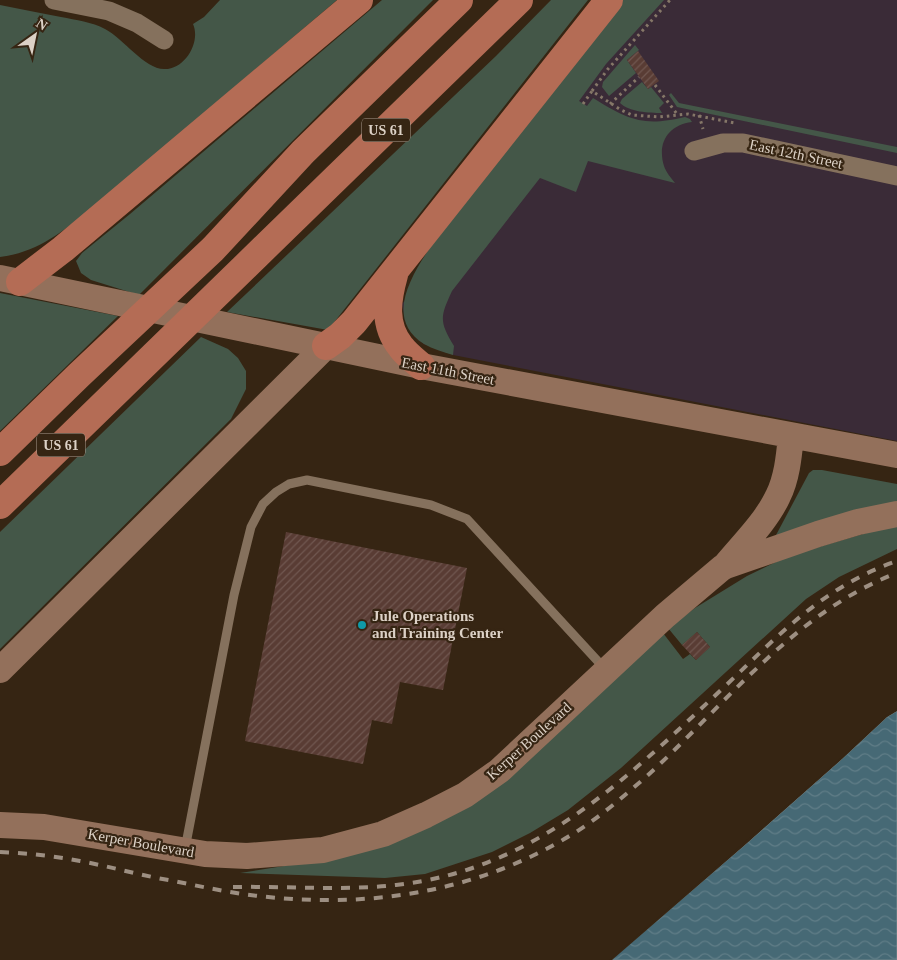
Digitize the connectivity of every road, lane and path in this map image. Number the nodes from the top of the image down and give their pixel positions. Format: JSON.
{"nodes":[{"id":1,"x":54,"y":0,"type":"edge"},
{"id":2,"x":359,"y":0,"type":"edge"},
{"id":3,"x":459,"y":0,"type":"edge"},
{"id":4,"x":519,"y":0,"type":"edge"},
{"id":5,"x":609,"y":0,"type":"edge"},
{"id":6,"x":670,"y":0,"type":"edge"},
{"id":7,"x":164,"y":40,"type":"dead end"},
{"id":8,"x":639,"y":77,"type":"dead end"},
{"id":9,"x":655,"y":85,"type":"dead end"},
{"id":10,"x":592,"y":91,"type":"dead end"},
{"id":11,"x":610,"y":104,"type":"dead end"},
{"id":12,"x":677,"y":114,"type":"dead end"},
{"id":13,"x":694,"y":151,"type":"dead end"},
{"id":14,"x":897,"y":176,"type":"edge"},
{"id":15,"x":396,"y":268,"type":"junction"},
{"id":16,"x":10,"y":280,"type":"edge"},
{"id":17,"x":326,"y":346,"type":"junction"},
{"id":18,"x":421,"y":366,"type":"junction"},
{"id":19,"x":791,"y":436,"type":"junction"},
{"id":20,"x":0,"y":452,"type":"edge"},
{"id":21,"x":897,"y":454,"type":"edge"},
{"id":22,"x":0,"y":505,"type":"edge"},
{"id":23,"x":897,"y":514,"type":"edge"},
{"id":24,"x":723,"y":567,"type":"junction"},
{"id":25,"x":0,"y":670,"type":"edge"},
{"id":26,"x":606,"y":670,"type":"junction"},
{"id":27,"x":0,"y":825,"type":"edge"},
{"id":28,"x":185,"y":851,"type":"junction"}],
"edges":[{"from":1,"to":7,"type":"street"},
{"from":2,"to":16,"type":"highway"},
{"from":3,"to":20,"type":"highway","number":"US 61"},
{"from":4,"to":22,"type":"highway","number":"US 61"},
{"from":5,"to":15,"type":"highway"},
{"from":6,"to":10,"type":"path"},
{"from":8,"to":11,"type":"path"},
{"from":9,"to":12,"type":"path"},
{"from":13,"to":14,"type":"street","name":"East 12th Street"},
{"from":15,"to":17,"type":"highway"},
{"from":15,"to":18,"type":"highway"},
{"from":16,"to":17,"type":"main road","name":"East 11th Street"},
{"from":17,"to":18,"type":"main road","name":"East 11th Street"},
{"from":17,"to":25,"type":"main road"},
{"from":18,"to":19,"type":"main road","name":"East 11th Street"},
{"from":19,"to":21,"type":"main road","name":"East 11th Street"},
{"from":19,"to":24,"type":"main road"},
{"from":23,"to":24,"type":"main road","name":"Kerper Boulevard"},
{"from":24,"to":26,"type":"main road","name":"Kerper Boulevard"},
{"from":26,"to":28,"type":"main road","name":"Kerper Boulevard"},
{"from":26,"to":28,"type":"lane"},
{"from":27,"to":28,"type":"main road","name":"Kerper Boulevard"}]}
